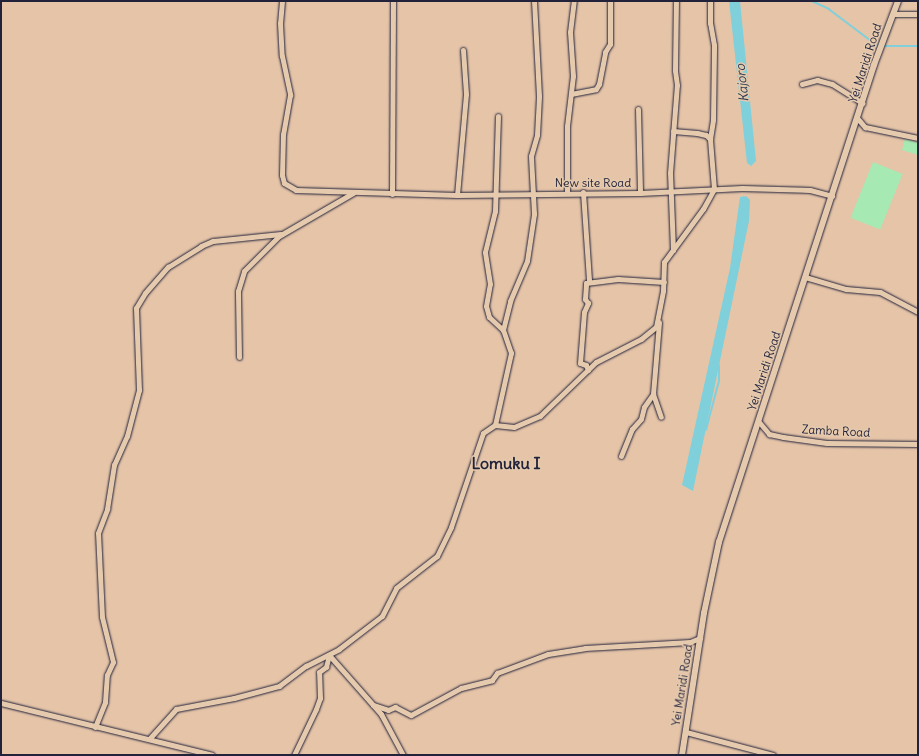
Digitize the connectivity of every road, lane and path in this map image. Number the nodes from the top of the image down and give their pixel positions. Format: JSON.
{"nodes":[{"id":1,"x":282,"y":1,"type":"edge"},
{"id":2,"x":393,"y":1,"type":"edge"},
{"id":3,"x":534,"y":1,"type":"edge"},
{"id":4,"x":574,"y":1,"type":"edge"},
{"id":5,"x":610,"y":1,"type":"edge"},
{"id":6,"x":676,"y":1,"type":"edge"},
{"id":7,"x":710,"y":1,"type":"edge"},
{"id":8,"x":898,"y":1,"type":"edge"},
{"id":9,"x":893,"y":14,"type":"junction"},
{"id":10,"x":918,"y":14,"type":"edge"},
{"id":11,"x":463,"y":50,"type":"dead end"},
{"id":12,"x":802,"y":84,"type":"dead end"},
{"id":13,"x":571,"y":94,"type":"junction"},
{"id":14,"x":863,"y":103,"type":"junction"},
{"id":15,"x":638,"y":109,"type":"dead end"},
{"id":16,"x":498,"y":116,"type":"dead end"},
{"id":17,"x":858,"y":120,"type":"junction"},
{"id":18,"x":673,"y":132,"type":"junction"},
{"id":19,"x":918,"y":138,"type":"edge"},
{"id":20,"x":710,"y":139,"type":"junction"},
{"id":21,"x":714,"y":189,"type":"junction"},
{"id":22,"x":567,"y":192,"type":"junction"},
{"id":23,"x":583,"y":192,"type":"junction"},
{"id":24,"x":672,"y":192,"type":"junction"},
{"id":25,"x":354,"y":193,"type":"junction"},
{"id":26,"x":496,"y":193,"type":"junction"},
{"id":27,"x":534,"y":193,"type":"junction"},
{"id":28,"x":640,"y":193,"type":"junction"},
{"id":29,"x":392,"y":194,"type":"junction"},
{"id":30,"x":456,"y":195,"type":"junction"},
{"id":31,"x":832,"y":196,"type":"junction"},
{"id":32,"x":281,"y":234,"type":"junction"},
{"id":33,"x":673,"y":250,"type":"junction"},
{"id":34,"x":806,"y":277,"type":"junction"},
{"id":35,"x":589,"y":281,"type":"junction"},
{"id":36,"x":664,"y":282,"type":"junction"},
{"id":37,"x":918,"y":312,"type":"edge"},
{"id":38,"x":659,"y":321,"type":"junction"},
{"id":39,"x":503,"y":330,"type":"junction"},
{"id":40,"x":239,"y":357,"type":"dead end"},
{"id":41,"x":588,"y":370,"type":"junction"},
{"id":42,"x":653,"y":394,"type":"junction"},
{"id":43,"x":661,"y":417,"type":"dead end"},
{"id":44,"x":759,"y":422,"type":"junction"},
{"id":45,"x":495,"y":425,"type":"junction"},
{"id":46,"x":918,"y":444,"type":"edge"},
{"id":47,"x":621,"y":456,"type":"dead end"},
{"id":48,"x":700,"y":638,"type":"junction"},
{"id":49,"x":329,"y":655,"type":"junction"},
{"id":50,"x":1,"y":702,"type":"edge"},
{"id":51,"x":373,"y":705,"type":"junction"},
{"id":52,"x":95,"y":727,"type":"junction"},
{"id":53,"x":686,"y":732,"type":"junction"},
{"id":54,"x":150,"y":738,"type":"junction"},
{"id":55,"x":212,"y":755,"type":"edge"},
{"id":56,"x":294,"y":755,"type":"edge"},
{"id":57,"x":403,"y":755,"type":"edge"},
{"id":58,"x":682,"y":755,"type":"edge"},
{"id":59,"x":773,"y":755,"type":"edge"}],
"edges":[{"from":1,"to":25,"type":"street","name":"New site Road"},
{"from":2,"to":29,"type":"street"},
{"from":3,"to":27,"type":"street"},
{"from":4,"to":13,"type":"street"},
{"from":5,"to":13,"type":"street"},
{"from":6,"to":18,"type":"street"},
{"from":7,"to":20,"type":"street"},
{"from":8,"to":9,"type":"main road","name":"Yei Maridi Road"},
{"from":9,"to":10,"type":"street"},
{"from":9,"to":14,"type":"main road","name":"Yei Maridi Road"},
{"from":11,"to":30,"type":"street"},
{"from":12,"to":14,"type":"street"},
{"from":13,"to":22,"type":"street"},
{"from":14,"to":17,"type":"main road","name":"Yei Maridi Road"},
{"from":15,"to":28,"type":"street"},
{"from":16,"to":26,"type":"street"},
{"from":17,"to":19,"type":"street"},
{"from":17,"to":31,"type":"main road","name":"Yei Maridi Road"},
{"from":18,"to":20,"type":"street"},
{"from":18,"to":24,"type":"street"},
{"from":20,"to":21,"type":"street"},
{"from":21,"to":24,"type":"street","name":"New site Road"},
{"from":21,"to":31,"type":"street","name":"New site Road"},
{"from":21,"to":33,"type":"street"},
{"from":22,"to":23,"type":"street","name":"New site Road"},
{"from":22,"to":27,"type":"street","name":"New site Road"},
{"from":23,"to":28,"type":"street","name":"New site Road"},
{"from":23,"to":35,"type":"street"},
{"from":24,"to":28,"type":"street","name":"New site Road"},
{"from":24,"to":33,"type":"street"},
{"from":25,"to":29,"type":"street","name":"New site Road"},
{"from":25,"to":32,"type":"street"},
{"from":26,"to":27,"type":"street","name":"New site Road"},
{"from":26,"to":30,"type":"street","name":"New site Road"},
{"from":26,"to":39,"type":"street"},
{"from":27,"to":39,"type":"street"},
{"from":29,"to":30,"type":"street","name":"New site Road"},
{"from":31,"to":34,"type":"main road","name":"Yei Maridi Road"},
{"from":32,"to":40,"type":"street"},
{"from":32,"to":52,"type":"street"},
{"from":33,"to":36,"type":"street"},
{"from":34,"to":37,"type":"street"},
{"from":34,"to":44,"type":"main road","name":"Yei Maridi Road"},
{"from":35,"to":36,"type":"street"},
{"from":35,"to":41,"type":"street"},
{"from":36,"to":38,"type":"street"},
{"from":38,"to":41,"type":"street"},
{"from":38,"to":42,"type":"street"},
{"from":39,"to":45,"type":"street"},
{"from":41,"to":45,"type":"street"},
{"from":42,"to":43,"type":"street"},
{"from":42,"to":47,"type":"street"},
{"from":44,"to":46,"type":"street","name":"Zamba Road"},
{"from":44,"to":48,"type":"main road","name":"Yei Maridi Road"},
{"from":45,"to":49,"type":"street"},
{"from":48,"to":51,"type":"street"},
{"from":48,"to":53,"type":"main road","name":"Yei Maridi Road"},
{"from":49,"to":51,"type":"street"},
{"from":49,"to":54,"type":"street"},
{"from":49,"to":56,"type":"street"},
{"from":50,"to":52,"type":"street"},
{"from":51,"to":57,"type":"street"},
{"from":52,"to":54,"type":"street"},
{"from":53,"to":58,"type":"main road","name":"Yei Maridi Road"},
{"from":53,"to":59,"type":"street"},
{"from":54,"to":55,"type":"street"}]}
